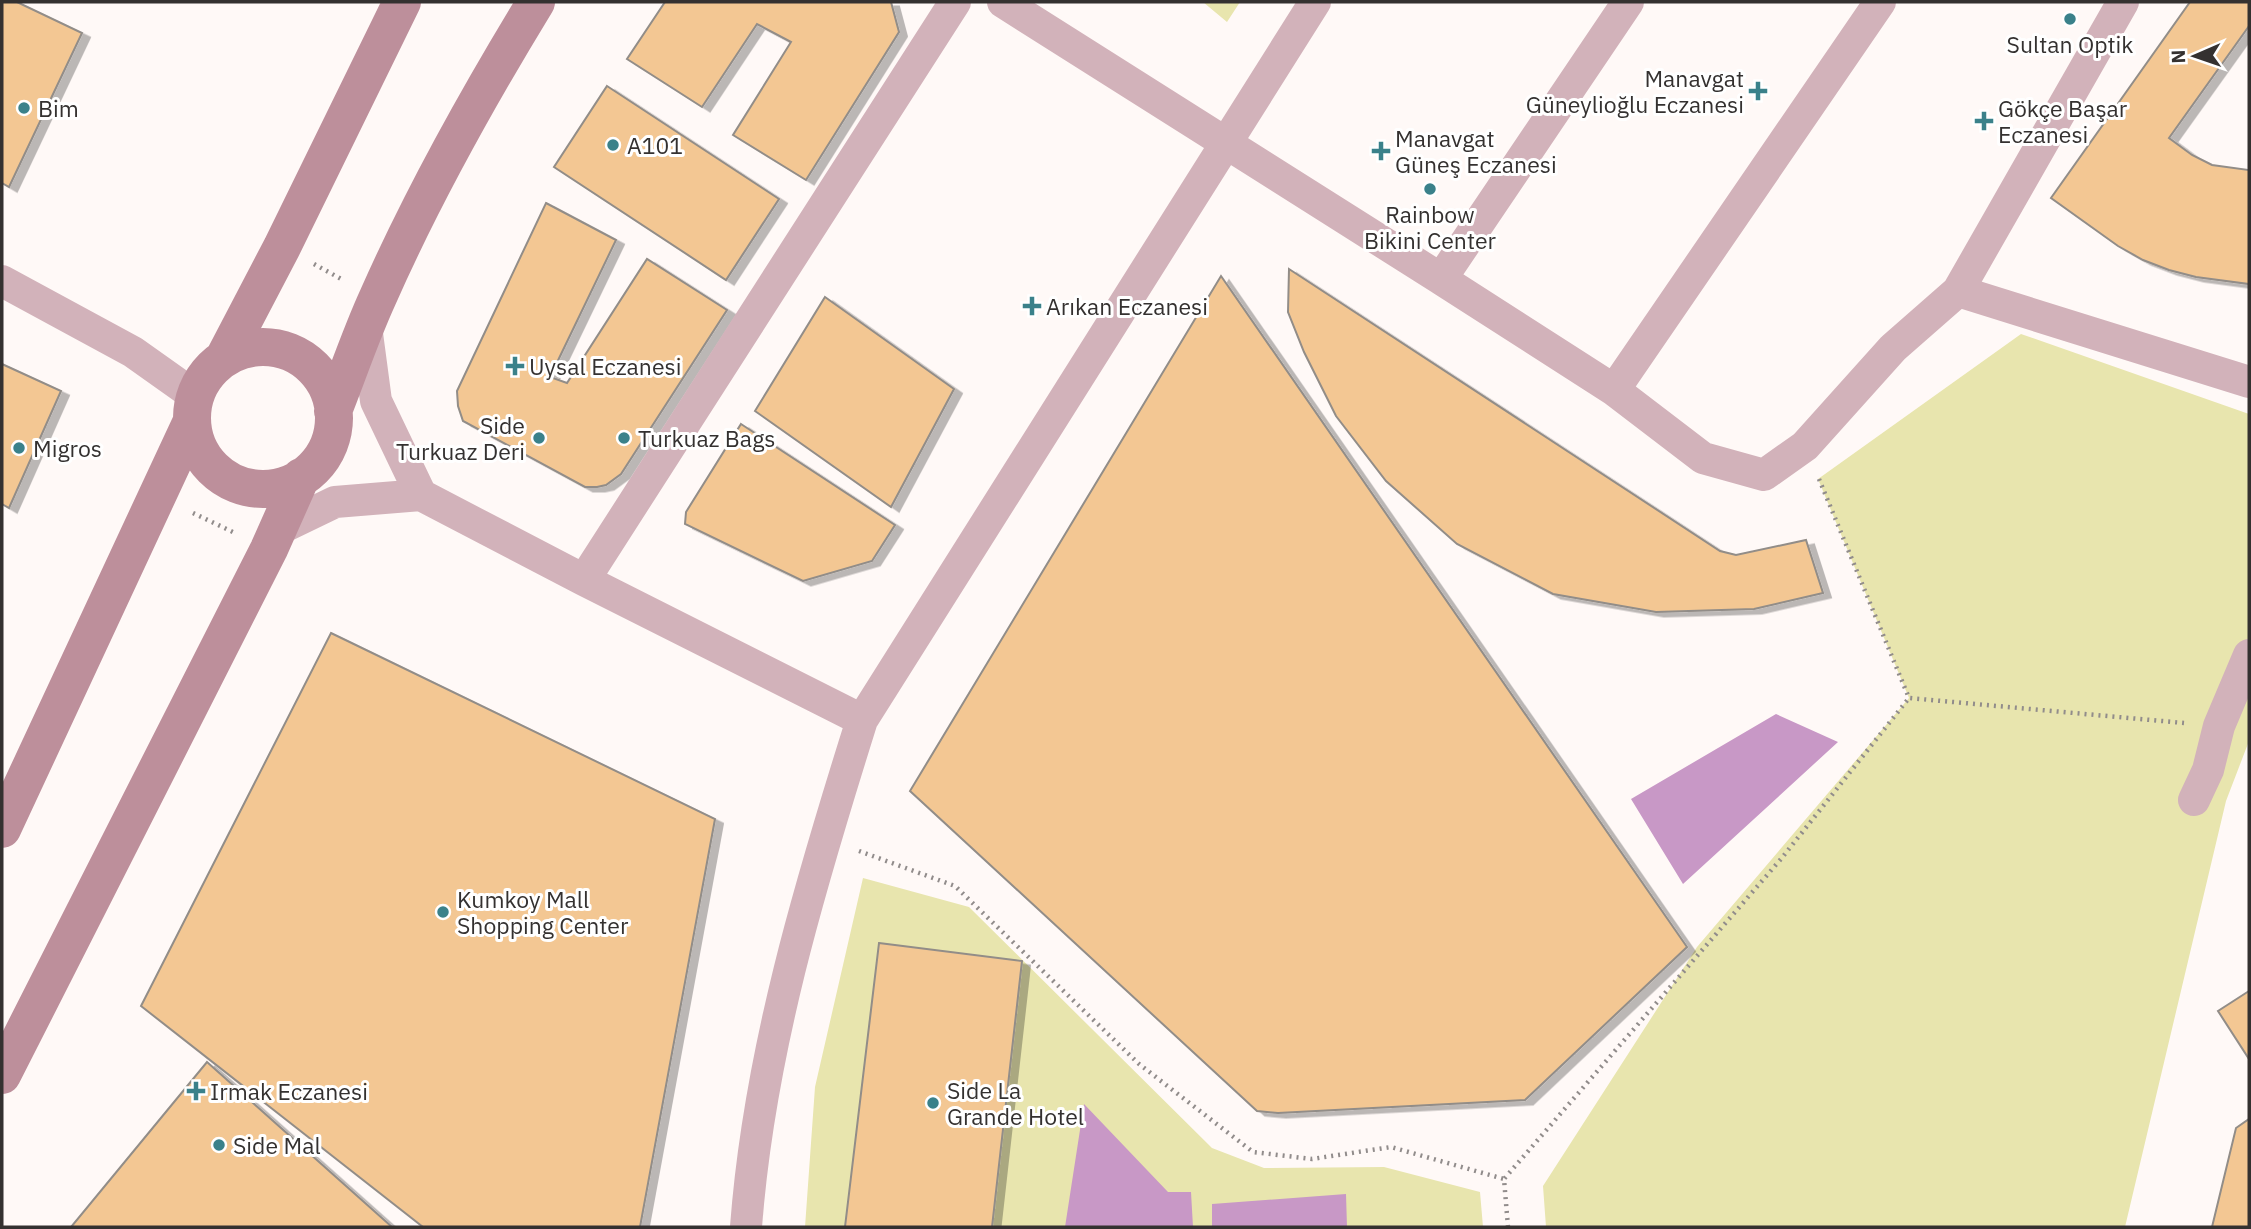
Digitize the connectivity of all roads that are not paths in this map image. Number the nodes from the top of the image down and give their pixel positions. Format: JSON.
{"nodes":[{"id":1,"x":402,"y":2,"type":"edge"},
{"id":2,"x":537,"y":2,"type":"edge"},
{"id":3,"x":955,"y":2,"type":"edge"},
{"id":4,"x":1003,"y":2,"type":"edge"},
{"id":5,"x":1315,"y":2,"type":"edge"},
{"id":6,"x":1628,"y":2,"type":"edge"},
{"id":7,"x":1881,"y":2,"type":"edge"},
{"id":8,"x":2123,"y":2,"type":"edge"},
{"id":9,"x":1225,"y":144,"type":"junction"},
{"id":10,"x":1441,"y":279,"type":"junction"},
{"id":11,"x":2,"y":281,"type":"edge"},
{"id":12,"x":1958,"y":291,"type":"junction"},
{"id":13,"x":372,"y":312,"type":"junction"},
{"id":14,"x":2249,"y":382,"type":"edge"},
{"id":15,"x":204,"y":388,"type":"junction"},
{"id":16,"x":1614,"y":390,"type":"junction"},
{"id":17,"x":333,"y":411,"type":"junction"},
{"id":18,"x":300,"y":477,"type":"junction"},
{"id":19,"x":421,"y":495,"type":"junction"},
{"id":20,"x":273,"y":540,"type":"junction"},
{"id":21,"x":584,"y":580,"type":"junction"},
{"id":22,"x":2249,"y":655,"type":"edge"},
{"id":23,"x":862,"y":720,"type":"junction"},
{"id":24,"x":2194,"y":800,"type":"dead end"},
{"id":25,"x":2,"y":829,"type":"edge"},
{"id":26,"x":2,"y":1075,"type":"edge"},
{"id":27,"x":746,"y":1227,"type":"edge"}],
"edges":[{"from":1,"to":15,"type":"main road"},
{"from":2,"to":13,"type":"main road"},
{"from":3,"to":21,"type":"street"},
{"from":4,"to":9,"type":"street"},
{"from":5,"to":9,"type":"street"},
{"from":6,"to":10,"type":"street"},
{"from":7,"to":16,"type":"street"},
{"from":8,"to":12,"type":"street"},
{"from":9,"to":10,"type":"street"},
{"from":9,"to":23,"type":"street"},
{"from":10,"to":16,"type":"street"},
{"from":11,"to":15,"type":"street"},
{"from":12,"to":14,"type":"street"},
{"from":12,"to":16,"type":"street"},
{"from":13,"to":17,"type":"main road"},
{"from":13,"to":19,"type":"street"},
{"from":15,"to":17,"type":"main road"},
{"from":15,"to":18,"type":"main road"},
{"from":15,"to":25,"type":"main road"},
{"from":17,"to":18,"type":"main road"},
{"from":18,"to":20,"type":"main road"},
{"from":19,"to":20,"type":"street"},
{"from":19,"to":21,"type":"street"},
{"from":20,"to":26,"type":"main road"},
{"from":21,"to":23,"type":"street"},
{"from":22,"to":24,"type":"street"},
{"from":23,"to":27,"type":"street"}]}
